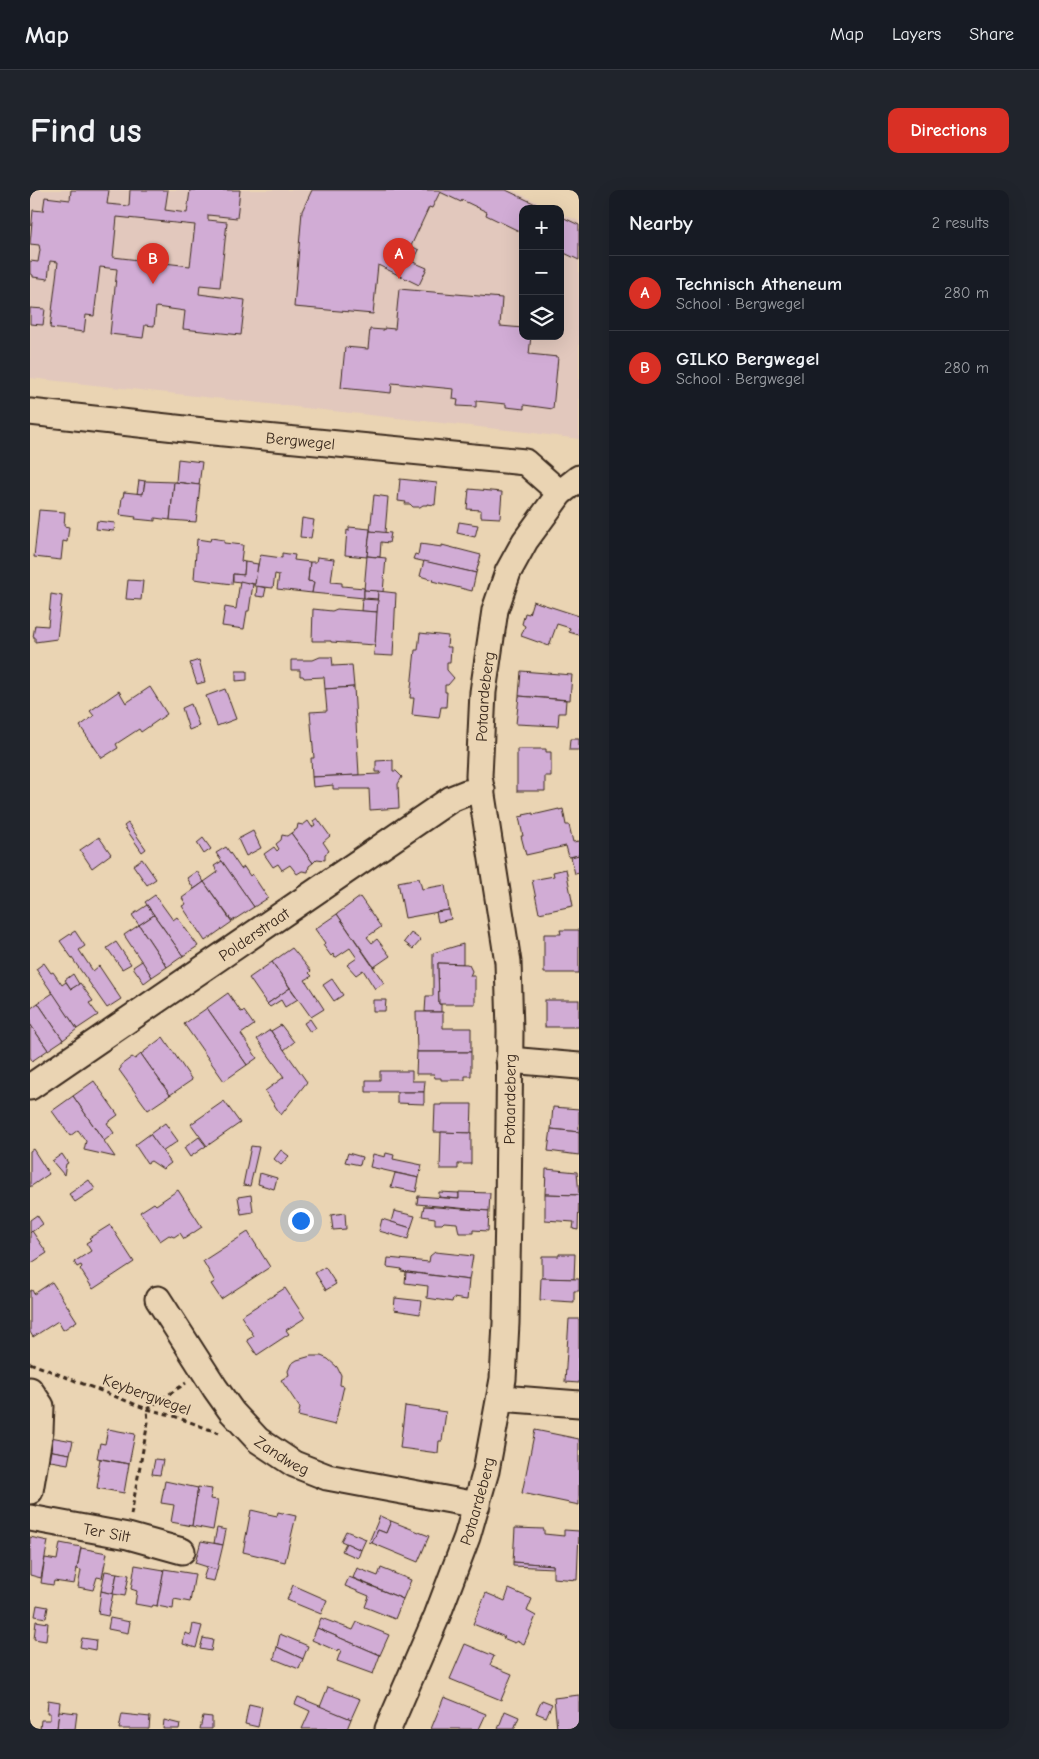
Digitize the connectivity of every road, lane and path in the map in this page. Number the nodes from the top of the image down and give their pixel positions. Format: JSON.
{"nodes":[{"id":1,"x":30,"y":412,"type":"edge"},
{"id":2,"x":570,"y":486,"type":"edge"},
{"id":3,"x":482,"y":790,"type":"junction"},
{"id":4,"x":509,"y":1060,"type":"junction"},
{"id":5,"x":579,"y":1066,"type":"edge"},
{"id":6,"x":30,"y":1087,"type":"edge"},
{"id":7,"x":158,"y":1299,"type":"dead end"},
{"id":8,"x":30,"y":1363,"type":"edge"},
{"id":9,"x":204,"y":1370,"type":"junction"},
{"id":10,"x":30,"y":1390,"type":"edge"},
{"id":11,"x":500,"y":1398,"type":"junction"},
{"id":12,"x":579,"y":1404,"type":"edge"},
{"id":13,"x":147,"y":1409,"type":"junction"},
{"id":14,"x":222,"y":1434,"type":"dead end"},
{"id":15,"x":30,"y":1491,"type":"edge"},
{"id":16,"x":477,"y":1505,"type":"junction"},
{"id":17,"x":30,"y":1518,"type":"edge"},
{"id":18,"x":128,"y":1536,"type":"junction"},
{"id":19,"x":182,"y":1551,"type":"dead end"},
{"id":20,"x":388,"y":1729,"type":"edge"}],
"edges":[{"from":1,"to":2,"type":"street","name":"Bergwegel"},
{"from":2,"to":3,"type":"street","name":"Potaardeberg"},
{"from":3,"to":4,"type":"street","name":"Potaardeberg"},
{"from":3,"to":6,"type":"street","name":"Polderstraat"},
{"from":4,"to":5,"type":"street"},
{"from":4,"to":11,"type":"street","name":"Potaardeberg"},
{"from":7,"to":9,"type":"street","name":"Zandweg"},
{"from":8,"to":13,"type":"path","name":"Keybergwegel"},
{"from":9,"to":13,"type":"path"},
{"from":9,"to":16,"type":"street","name":"Zandweg"},
{"from":10,"to":15,"type":"street"},
{"from":11,"to":12,"type":"street"},
{"from":11,"to":16,"type":"street","name":"Potaardeberg"},
{"from":13,"to":14,"type":"path","name":"Keybergwegel"},
{"from":13,"to":18,"type":"path"},
{"from":16,"to":20,"type":"street","name":"Potaardeberg"},
{"from":17,"to":18,"type":"street","name":"Ter Silt"},
{"from":18,"to":19,"type":"street","name":"Ter Silt"}]}
